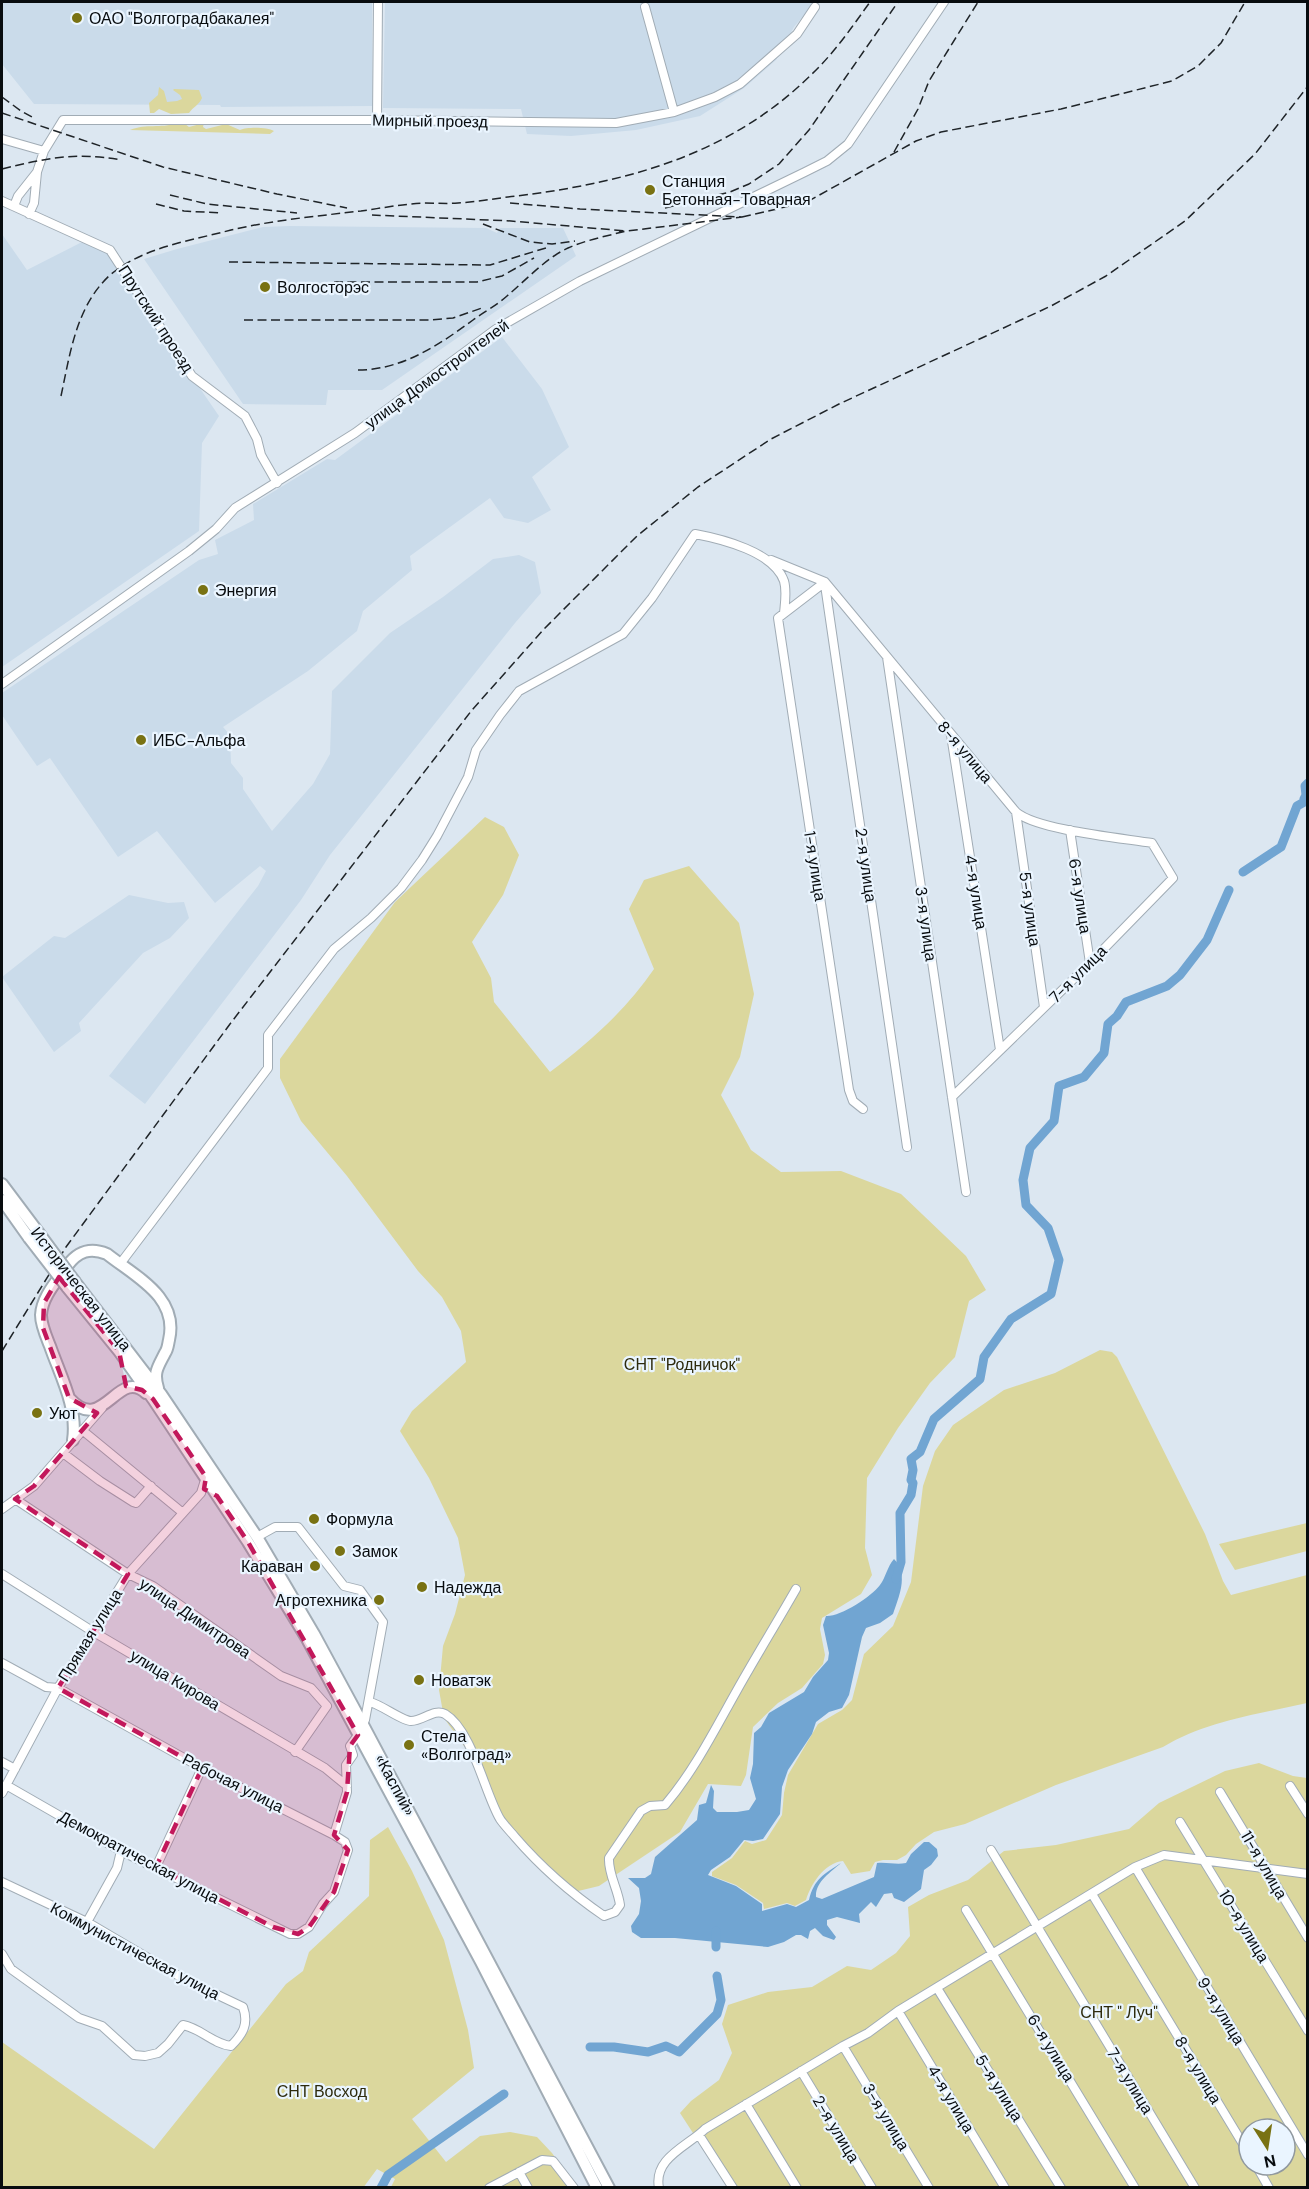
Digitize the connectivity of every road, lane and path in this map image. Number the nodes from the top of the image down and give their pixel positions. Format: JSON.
{"nodes":[{"id":1,"x":378,"y":2,"type":"edge"},
{"id":2,"x":944,"y":2,"type":"edge"},
{"id":3,"x":645,"y":7,"type":"dead end"},
{"id":4,"x":815,"y":8,"type":"dead end"},
{"id":5,"x":674,"y":111,"type":"junction"},
{"id":6,"x":377,"y":120,"type":"junction"},
{"id":7,"x":2,"y":139,"type":"edge"},
{"id":8,"x":44,"y":151,"type":"junction"},
{"id":9,"x":37,"y":172,"type":"junction"},
{"id":10,"x":2,"y":201,"type":"edge"},
{"id":11,"x":14,"y":206,"type":"junction"},
{"id":12,"x":29,"y":213,"type":"junction"},
{"id":13,"x":277,"y":483,"type":"junction"},
{"id":14,"x":768,"y":559,"type":"junction"},
{"id":15,"x":825,"y":582,"type":"junction"},
{"id":16,"x":781,"y":616,"type":"junction"},
{"id":17,"x":887,"y":657,"type":"junction"},
{"id":18,"x":2,"y":684,"type":"edge"},
{"id":19,"x":951,"y":735,"type":"junction"},
{"id":20,"x":1016,"y":812,"type":"junction"},
{"id":21,"x":1070,"y":830,"type":"junction"},
{"id":22,"x":1152,"y":843,"type":"joint"},
{"id":23,"x":1090,"y":963,"type":"junction"},
{"id":24,"x":1044,"y":1007,"type":"junction"},
{"id":25,"x":1000,"y":1050,"type":"junction"},
{"id":26,"x":952,"y":1097,"type":"junction"},
{"id":27,"x":863,"y":1109,"type":"dead end"},
{"id":28,"x":908,"y":1147,"type":"dead end"},
{"id":29,"x":2,"y":1184,"type":"edge"},
{"id":30,"x":966,"y":1192,"type":"dead end"},
{"id":31,"x":2,"y":1200,"type":"edge"},
{"id":32,"x":34,"y":1235,"type":"junction"},
{"id":33,"x":120,"y":1264,"type":"junction"},
{"id":34,"x":120,"y":1346,"type":"junction"},
{"id":35,"x":162,"y":1358,"type":"junction"},
{"id":36,"x":114,"y":1396,"type":"junction"},
{"id":37,"x":157,"y":1397,"type":"junction"},
{"id":38,"x":69,"y":1398,"type":"junction"},
{"id":39,"x":102,"y":1408,"type":"junction"},
{"id":40,"x":82,"y":1430,"type":"junction"},
{"id":41,"x":74,"y":1440,"type":"junction"},
{"id":42,"x":63,"y":1452,"type":"junction"},
{"id":43,"x":206,"y":1478,"type":"junction"},
{"id":44,"x":151,"y":1485,"type":"junction"},
{"id":45,"x":201,"y":1493,"type":"junction"},
{"id":46,"x":217,"y":1496,"type":"junction"},
{"id":47,"x":15,"y":1499,"type":"junction"},
{"id":48,"x":2,"y":1509,"type":"edge"},
{"id":49,"x":183,"y":1513,"type":"junction"},
{"id":50,"x":257,"y":1537,"type":"junction"},
{"id":51,"x":2,"y":1574,"type":"edge"},
{"id":52,"x":128,"y":1574,"type":"junction"},
{"id":53,"x":796,"y":1589,"type":"dead end"},
{"id":54,"x":92,"y":1631,"type":"junction"},
{"id":55,"x":2,"y":1664,"type":"edge"},
{"id":56,"x":58,"y":1688,"type":"junction"},
{"id":57,"x":370,"y":1702,"type":"junction"},
{"id":58,"x":363,"y":1726,"type":"junction"},
{"id":59,"x":296,"y":1752,"type":"junction"},
{"id":60,"x":2,"y":1762,"type":"edge"},
{"id":61,"x":202,"y":1768,"type":"junction"},
{"id":62,"x":15,"y":1769,"type":"junction"},
{"id":63,"x":6,"y":1785,"type":"junction"},
{"id":64,"x":347,"y":1786,"type":"junction"},
{"id":65,"x":1290,"y":1786,"type":"dead end"},
{"id":66,"x":1220,"y":1792,"type":"dead end"},
{"id":67,"x":2,"y":1793,"type":"edge"},
{"id":68,"x":1308,"y":1814,"type":"edge"},
{"id":69,"x":1180,"y":1822,"type":"dead end"},
{"id":70,"x":334,"y":1835,"type":"junction"},
{"id":71,"x":991,"y":1850,"type":"dead end"},
{"id":72,"x":121,"y":1851,"type":"junction"},
{"id":73,"x":1204,"y":1859,"type":"junction"},
{"id":74,"x":156,"y":1867,"type":"junction"},
{"id":75,"x":1135,"y":1867,"type":"junction"},
{"id":76,"x":1267,"y":1869,"type":"junction"},
{"id":77,"x":1308,"y":1874,"type":"edge"},
{"id":78,"x":2,"y":1882,"type":"edge"},
{"id":79,"x":1092,"y":1894,"type":"junction"},
{"id":80,"x":966,"y":1910,"type":"dead end"},
{"id":81,"x":87,"y":1922,"type":"junction"},
{"id":82,"x":1037,"y":1926,"type":"junction"},
{"id":83,"x":1308,"y":1938,"type":"edge"},
{"id":84,"x":994,"y":1953,"type":"junction"},
{"id":85,"x":2,"y":1954,"type":"edge"},
{"id":86,"x":938,"y":1988,"type":"junction"},
{"id":87,"x":898,"y":2011,"type":"junction"},
{"id":88,"x":1308,"y":2031,"type":"edge"},
{"id":89,"x":843,"y":2046,"type":"junction"},
{"id":90,"x":801,"y":2071,"type":"junction"},
{"id":91,"x":746,"y":2104,"type":"junction"},
{"id":92,"x":1237,"y":2134,"type":"edge"},
{"id":93,"x":699,"y":2135,"type":"junction"},
{"id":94,"x":1308,"y":2155,"type":"edge"},
{"id":95,"x":519,"y":2172,"type":"junction"},
{"id":96,"x":489,"y":2187,"type":"edge"},
{"id":97,"x":528,"y":2187,"type":"edge"},
{"id":98,"x":574,"y":2187,"type":"edge"},
{"id":99,"x":597,"y":2187,"type":"edge"},
{"id":100,"x":609,"y":2187,"type":"edge"},
{"id":101,"x":660,"y":2187,"type":"edge"},
{"id":102,"x":733,"y":2187,"type":"edge"},
{"id":103,"x":797,"y":2187,"type":"edge"},
{"id":104,"x":872,"y":2187,"type":"edge"},
{"id":105,"x":929,"y":2187,"type":"edge"},
{"id":106,"x":1005,"y":2187,"type":"edge"},
{"id":107,"x":1061,"y":2187,"type":"edge"},
{"id":108,"x":1135,"y":2187,"type":"edge"},
{"id":109,"x":1195,"y":2187,"type":"edge"}],
"edges":[{"from":1,"to":6,"type":"street"},
{"from":2,"to":13,"type":"street","name":"улица Домостроителей"},
{"from":3,"to":5,"type":"street"},
{"from":4,"to":5,"type":"street","name":"Мирный проезд"},
{"from":5,"to":6,"type":"street","name":"Мирный проезд"},
{"from":6,"to":8,"type":"street","name":"Мирный проезд"},
{"from":7,"to":8,"type":"street"},
{"from":8,"to":9,"type":"street","name":"Мирный проезд"},
{"from":9,"to":11,"type":"street"},
{"from":9,"to":12,"type":"street"},
{"from":10,"to":11,"type":"street","name":"Прутский проезд"},
{"from":11,"to":12,"type":"street","name":"Прутский проезд"},
{"from":12,"to":13,"type":"street","name":"Прутский проезд"},
{"from":13,"to":18,"type":"street","name":"улица Домостроителей"},
{"from":14,"to":15,"type":"street"},
{"from":14,"to":16,"type":"street","name":"1-я улица"},
{"from":14,"to":33,"type":"street"},
{"from":15,"to":16,"type":"street"},
{"from":15,"to":17,"type":"street","name":"8-я улица"},
{"from":15,"to":28,"type":"street","name":"2-я улица"},
{"from":16,"to":27,"type":"street","name":"1-я улица"},
{"from":17,"to":19,"type":"street","name":"8-я улица"},
{"from":17,"to":26,"type":"street","name":"3-я улица"},
{"from":19,"to":20,"type":"street","name":"8-я улица"},
{"from":19,"to":25,"type":"street","name":"4-я улица"},
{"from":20,"to":21,"type":"street","name":"8-я улица"},
{"from":20,"to":24,"type":"street","name":"5-я улица"},
{"from":21,"to":22,"type":"street","name":"8-я улица"},
{"from":21,"to":23,"type":"street","name":"6-я улица"},
{"from":22,"to":23,"type":"street","name":"7-я улица"},
{"from":23,"to":24,"type":"street","name":"7-я улица"},
{"from":24,"to":25,"type":"street","name":"7-я улица"},
{"from":25,"to":26,"type":"street","name":"7-я улица"},
{"from":26,"to":30,"type":"street","name":"3-я улица"},
{"from":29,"to":32,"type":"highway","name":"Историческая улица"},
{"from":31,"to":32,"type":"highway","name":"Историческая улица"},
{"from":32,"to":34,"type":"highway","name":"Историческая улица","bridge":true},
{"from":33,"to":35,"type":"highway"},
{"from":33,"to":38,"type":"highway"},
{"from":34,"to":35,"type":"highway"},
{"from":34,"to":36,"type":"highway"},
{"from":34,"to":37,"type":"highway","name":"Историческая улица"},
{"from":35,"to":37,"type":"highway"},
{"from":36,"to":37,"type":"highway"},
{"from":36,"to":39,"type":"highway"},
{"from":37,"to":43,"type":"highway","name":"«Каспий»"},
{"from":37,"to":50,"type":"highway","name":"«Каспий»"},
{"from":38,"to":39,"type":"highway"},
{"from":38,"to":41,"type":"highway"},
{"from":39,"to":40,"type":"street"},
{"from":40,"to":41,"type":"street"},
{"from":40,"to":44,"type":"street"},
{"from":41,"to":42,"type":"street"},
{"from":42,"to":44,"type":"street"},
{"from":42,"to":47,"type":"street"},
{"from":43,"to":45,"type":"street"},
{"from":43,"to":46,"type":"highway","name":"«Каспий»"},
{"from":44,"to":49,"type":"street"},
{"from":45,"to":46,"type":"street"},
{"from":45,"to":49,"type":"street","name":"Прямая улица"},
{"from":46,"to":58,"type":"highway","name":"«Каспий»"},
{"from":47,"to":48,"type":"street"},
{"from":47,"to":52,"type":"street","name":"улица Димитрова"},
{"from":49,"to":52,"type":"street","name":"Прямая улица"},
{"from":50,"to":57,"type":"street"},
{"from":50,"to":58,"type":"highway","name":"«Каспий»"},
{"from":51,"to":54,"type":"street","name":"улица Кирова"},
{"from":52,"to":54,"type":"street","name":"Прямая улица"},
{"from":52,"to":59,"type":"street","name":"улица Димитрова"},
{"from":53,"to":57,"type":"street"},
{"from":54,"to":56,"type":"street","name":"Прямая улица"},
{"from":54,"to":59,"type":"street","name":"улица Кирова"},
{"from":55,"to":56,"type":"street","name":"Рабочая улица"},
{"from":56,"to":61,"type":"street","name":"Рабочая улица"},
{"from":56,"to":62,"type":"street","name":"Прямая улица"},
{"from":57,"to":58,"type":"street"},
{"from":58,"to":64,"type":"street"},
{"from":58,"to":99,"type":"highway","name":"«Каспий»"},
{"from":58,"to":100,"type":"highway","name":"«Каспий»"},
{"from":59,"to":64,"type":"street","name":"улица Кирова"},
{"from":60,"to":62,"type":"street"},
{"from":61,"to":70,"type":"street","name":"Рабочая улица"},
{"from":61,"to":74,"type":"street"},
{"from":62,"to":63,"type":"street","name":"Прямая улица"},
{"from":63,"to":67,"type":"street","name":"Прямая улица"},
{"from":63,"to":72,"type":"street","name":"Демократическая улица"},
{"from":64,"to":70,"type":"street"},
{"from":65,"to":68,"type":"street"},
{"from":66,"to":76,"type":"street","name":"11-я улица"},
{"from":69,"to":73,"type":"street","name":"10-я улица"},
{"from":70,"to":74,"type":"street","name":"Демократическая улица"},
{"from":71,"to":82,"type":"street","name":"7-я улица"},
{"from":72,"to":74,"type":"street","name":"Демократическая улица"},
{"from":72,"to":81,"type":"street"},
{"from":73,"to":75,"type":"street"},
{"from":73,"to":76,"type":"street"},
{"from":73,"to":88,"type":"street","name":"10-я улица"},
{"from":75,"to":79,"type":"street"},
{"from":75,"to":94,"type":"street","name":"9-я улица"},
{"from":76,"to":77,"type":"street"},
{"from":76,"to":83,"type":"street","name":"11-я улица"},
{"from":78,"to":81,"type":"street","name":"Коммунистическая улица"},
{"from":79,"to":82,"type":"street"},
{"from":79,"to":92,"type":"street","name":"8-я улица"},
{"from":80,"to":84,"type":"street","name":"6-я улица"},
{"from":81,"to":85,"type":"street","name":"Коммунистическая улица"},
{"from":82,"to":84,"type":"street"},
{"from":82,"to":109,"type":"street","name":"7-я улица"},
{"from":84,"to":86,"type":"street"},
{"from":84,"to":108,"type":"street","name":"6-я улица"},
{"from":86,"to":87,"type":"street"},
{"from":86,"to":107,"type":"street","name":"5-я улица"},
{"from":87,"to":89,"type":"street"},
{"from":87,"to":106,"type":"street","name":"4-я улица"},
{"from":89,"to":90,"type":"street"},
{"from":89,"to":105,"type":"street","name":"3-я улица"},
{"from":90,"to":91,"type":"street"},
{"from":90,"to":104,"type":"street","name":"2-я улица"},
{"from":91,"to":93,"type":"street"},
{"from":91,"to":103,"type":"street"},
{"from":93,"to":101,"type":"street"},
{"from":93,"to":102,"type":"street"},
{"from":95,"to":96,"type":"street"},
{"from":95,"to":97,"type":"street"},
{"from":95,"to":98,"type":"street"}]}
